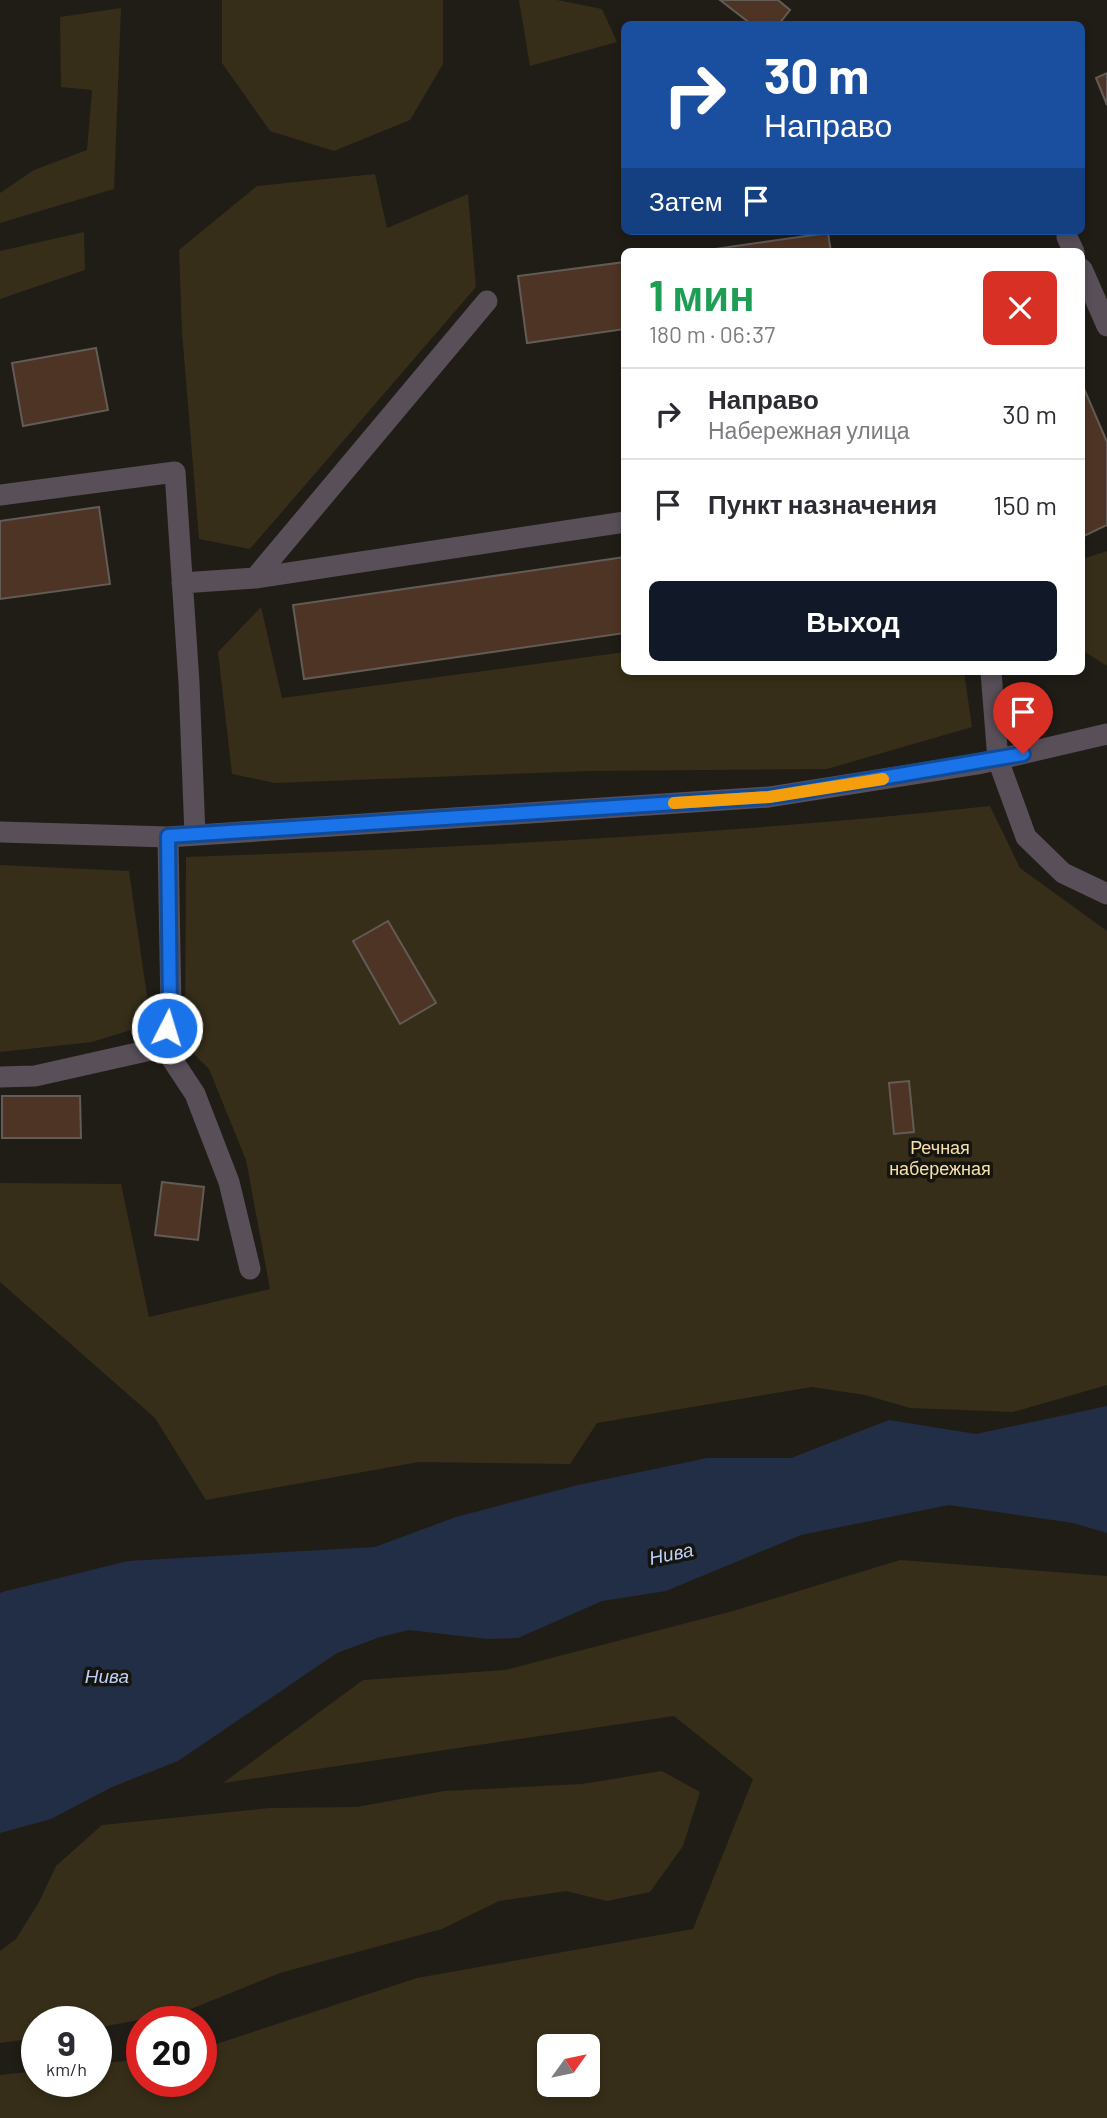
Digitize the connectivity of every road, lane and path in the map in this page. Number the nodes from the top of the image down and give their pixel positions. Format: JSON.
{"nodes":[{"id":1,"x":1085,"y":276,"type":"edge"},
{"id":2,"x":487,"y":301,"type":"dead end"},
{"id":3,"x":1107,"y":326,"type":"edge"},
{"id":4,"x":0,"y":495,"type":"edge"},
{"id":5,"x":621,"y":523,"type":"edge"},
{"id":6,"x":255,"y":578,"type":"junction"},
{"id":7,"x":183,"y":583,"type":"junction"},
{"id":8,"x":991,"y":675,"type":"edge"},
{"id":9,"x":1107,"y":734,"type":"edge"},
{"id":10,"x":998,"y":760,"type":"junction"},
{"id":11,"x":0,"y":832,"type":"edge"},
{"id":12,"x":195,"y":835,"type":"junction"},
{"id":13,"x":168,"y":836,"type":"junction"},
{"id":14,"x":1107,"y":894,"type":"edge"},
{"id":15,"x":164,"y":1047,"type":"junction"},
{"id":16,"x":0,"y":1077,"type":"edge"},
{"id":17,"x":250,"y":1269,"type":"dead end"}],
"edges":[{"from":1,"to":3,"type":"street"},
{"from":2,"to":6,"type":"street"},
{"from":4,"to":7,"type":"street"},
{"from":5,"to":6,"type":"street"},
{"from":6,"to":7,"type":"street"},
{"from":7,"to":12,"type":"street"},
{"from":8,"to":10,"type":"street"},
{"from":9,"to":10,"type":"street"},
{"from":10,"to":12,"type":"street"},
{"from":10,"to":14,"type":"street"},
{"from":11,"to":13,"type":"street"},
{"from":12,"to":13,"type":"street"},
{"from":13,"to":15,"type":"street"},
{"from":15,"to":16,"type":"street"},
{"from":15,"to":17,"type":"street"}]}
